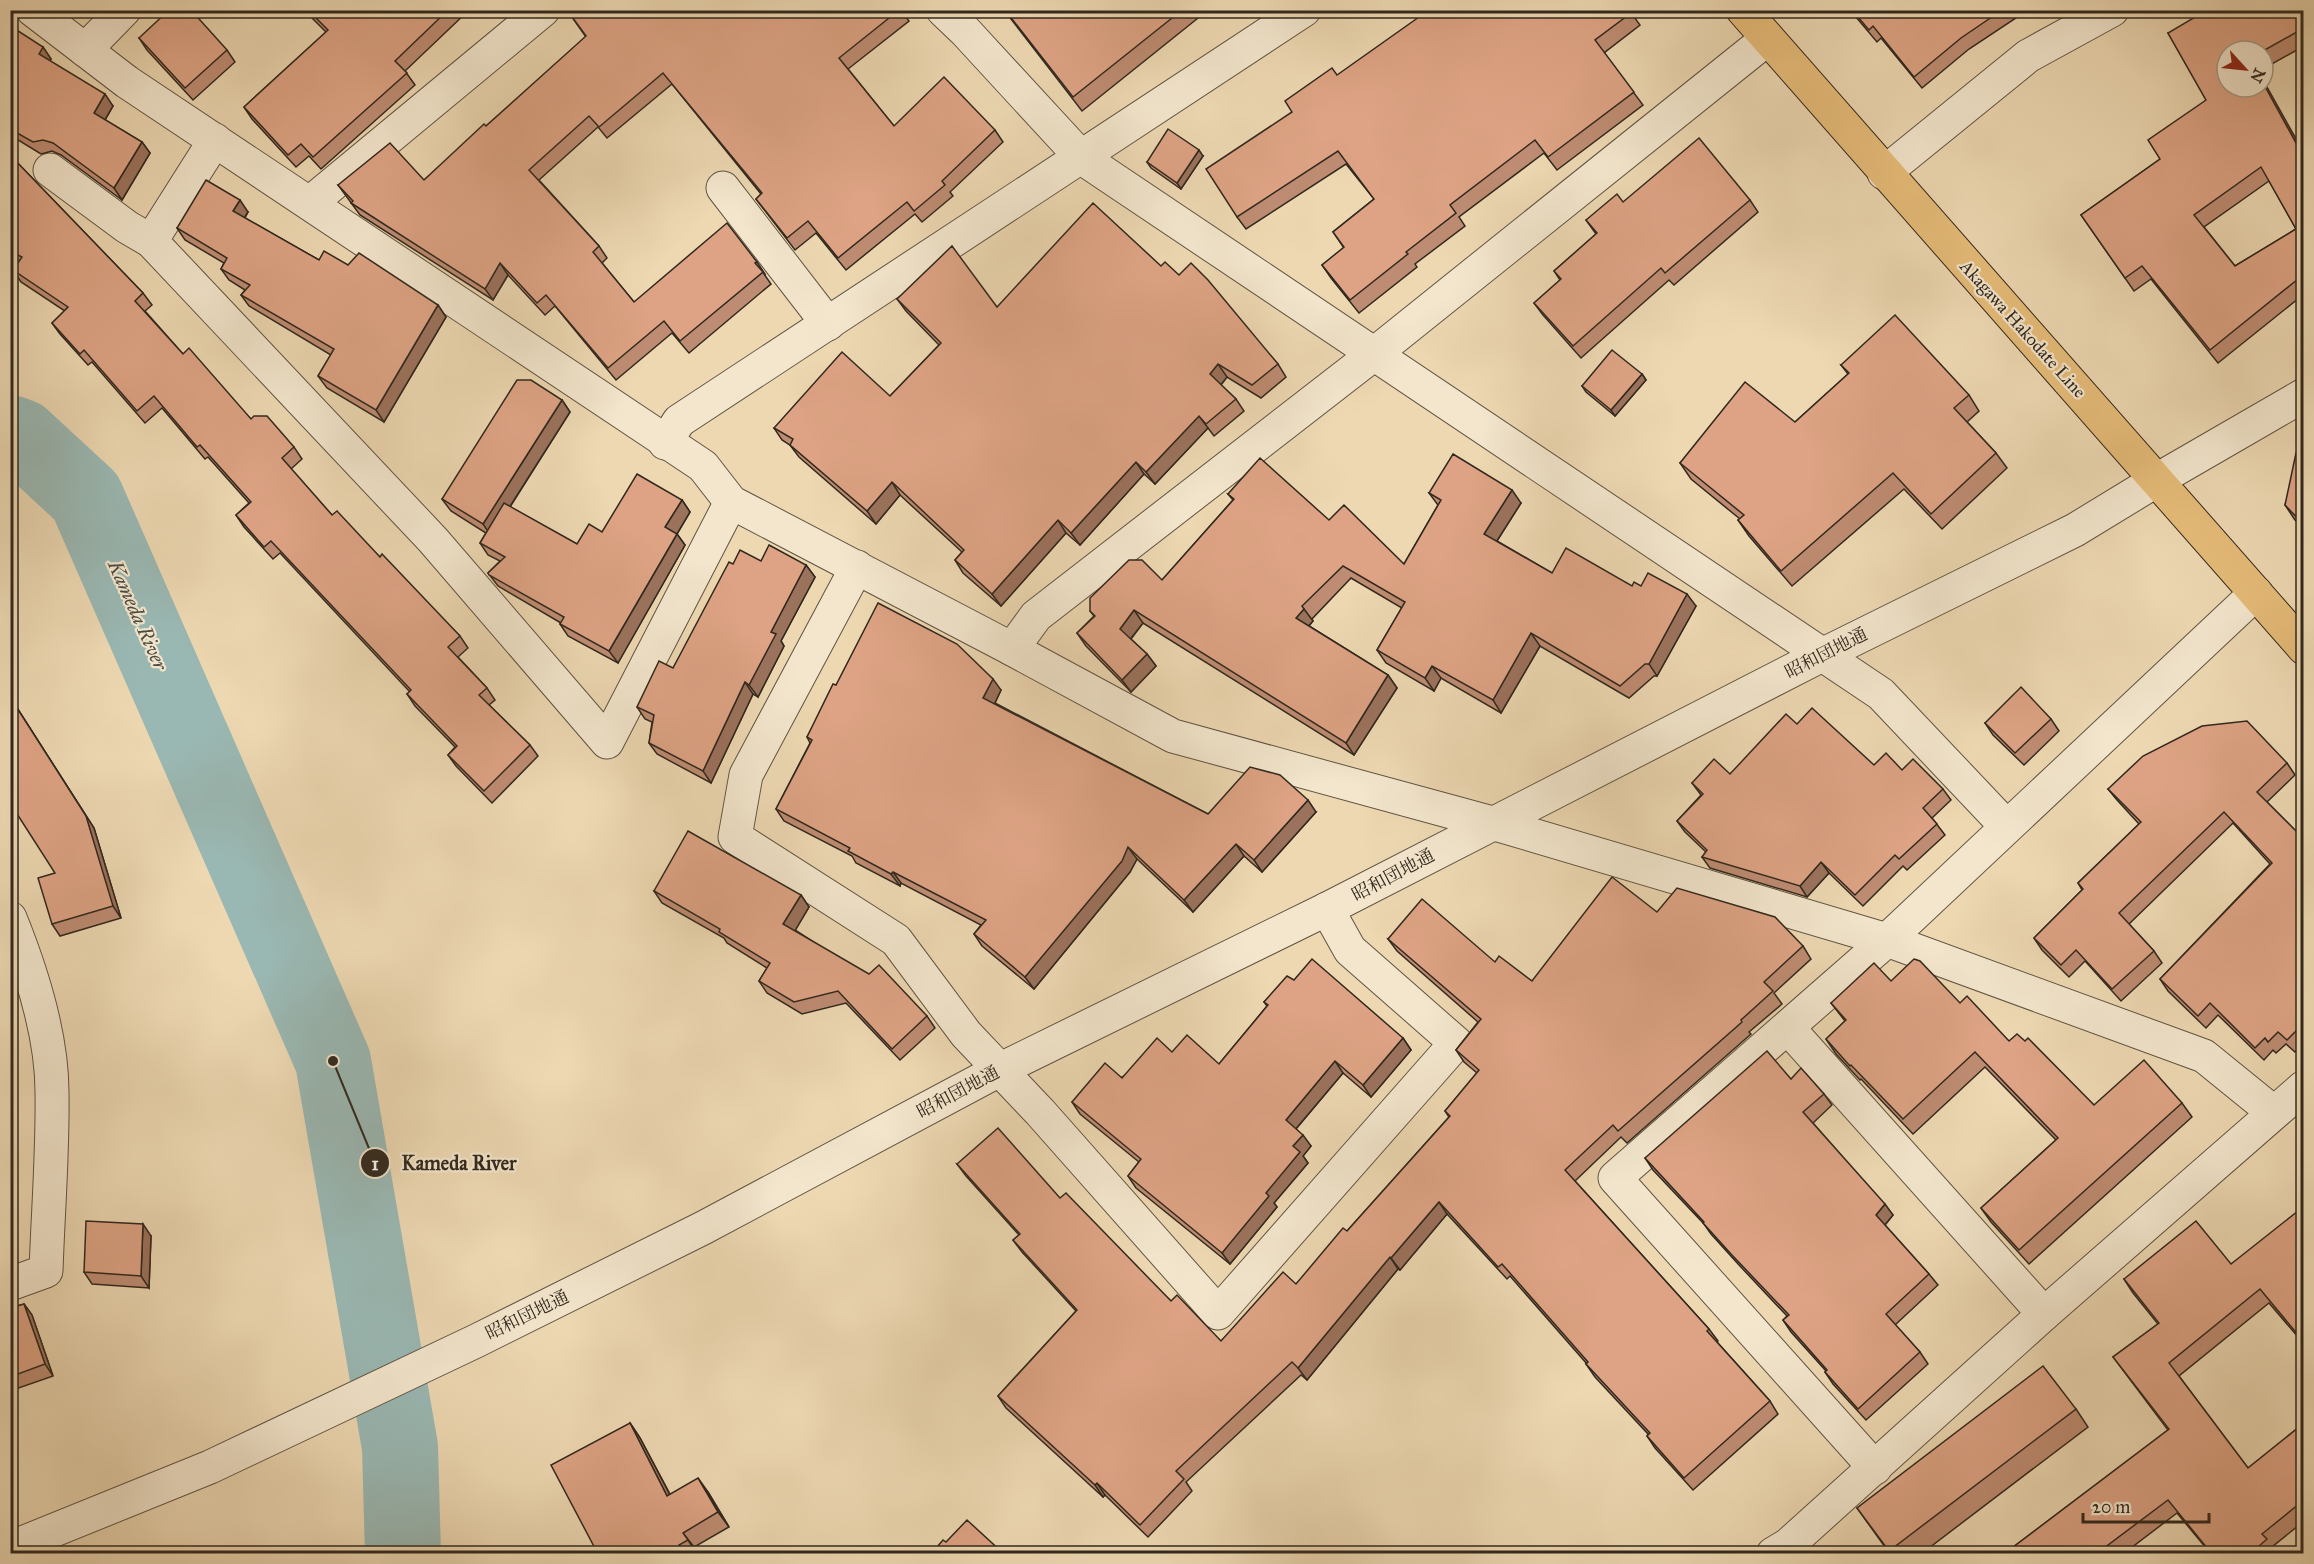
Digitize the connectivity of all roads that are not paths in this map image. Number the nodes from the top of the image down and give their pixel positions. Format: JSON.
{"nodes":[{"id":1,"x":33,"y":10,"type":"edge"},
{"id":2,"x":124,"y":10,"type":"edge"},
{"id":3,"x":543,"y":10,"type":"edge"},
{"id":4,"x":943,"y":10,"type":"edge"},
{"id":5,"x":1304,"y":10,"type":"edge"},
{"id":6,"x":1743,"y":10,"type":"edge"},
{"id":7,"x":2100,"y":13,"type":"edge"},
{"id":8,"x":1767,"y":39,"type":"junction"},
{"id":9,"x":86,"y":50,"type":"junction"},
{"id":10,"x":215,"y":140,"type":"junction"},
{"id":11,"x":1082,"y":158,"type":"junction"},
{"id":12,"x":50,"y":170,"type":"dead end"},
{"id":13,"x":1884,"y":173,"type":"junction"},
{"id":14,"x":723,"y":188,"type":"dead end"},
{"id":15,"x":310,"y":203,"type":"junction"},
{"id":16,"x":151,"y":241,"type":"junction"},
{"id":17,"x":828,"y":324,"type":"junction"},
{"id":18,"x":1374,"y":354,"type":"junction"},
{"id":19,"x":2304,"y":395,"type":"edge"},
{"id":20,"x":665,"y":442,"type":"junction"},
{"id":21,"x":2157,"y":480,"type":"junction"},
{"id":22,"x":731,"y":502,"type":"junction"},
{"id":23,"x":857,"y":567,"type":"junction"},
{"id":24,"x":2256,"y":593,"type":"junction"},
{"id":25,"x":2304,"y":648,"type":"edge"},
{"id":26,"x":1012,"y":649,"type":"junction"},
{"id":27,"x":1822,"y":655,"type":"junction"},
{"id":28,"x":1492,"y":823,"type":"junction"},
{"id":29,"x":2006,"y":826,"type":"junction"},
{"id":30,"x":1327,"y":909,"type":"junction"},
{"id":31,"x":10,"y":918,"type":"edge"},
{"id":32,"x":1887,"y":940,"type":"junction"},
{"id":33,"x":1788,"y":1028,"type":"junction"},
{"id":34,"x":1000,"y":1069,"type":"junction"},
{"id":35,"x":2304,"y":1087,"type":"edge"},
{"id":36,"x":2273,"y":1112,"type":"junction"},
{"id":37,"x":10,"y":1284,"type":"edge"},
{"id":38,"x":2044,"y":1314,"type":"junction"},
{"id":39,"x":1875,"y":1468,"type":"junction"},
{"id":40,"x":10,"y":1548,"type":"edge"},
{"id":41,"x":1773,"y":1554,"type":"edge"}],
"edges":[{"from":1,"to":9,"type":"street"},
{"from":2,"to":9,"type":"street"},
{"from":3,"to":15,"type":"street"},
{"from":4,"to":11,"type":"street"},
{"from":5,"to":11,"type":"street"},
{"from":6,"to":8,"type":"main road","name":"Akagawa Hakodate Line"},
{"from":7,"to":13,"type":"street"},
{"from":8,"to":13,"type":"main road","name":"Akagawa Hakodate Line"},
{"from":8,"to":18,"type":"street"},
{"from":9,"to":10,"type":"street"},
{"from":10,"to":15,"type":"street"},
{"from":10,"to":16,"type":"street"},
{"from":11,"to":17,"type":"street"},
{"from":11,"to":18,"type":"street"},
{"from":12,"to":16,"type":"street"},
{"from":13,"to":21,"type":"main road","name":"Akagawa Hakodate Line"},
{"from":14,"to":17,"type":"street"},
{"from":15,"to":20,"type":"street"},
{"from":16,"to":22,"type":"street"},
{"from":17,"to":20,"type":"street"},
{"from":18,"to":26,"type":"street"},
{"from":18,"to":27,"type":"street"},
{"from":19,"to":21,"type":"street","name":"昭和団地通"},
{"from":20,"to":22,"type":"street"},
{"from":21,"to":24,"type":"main road","name":"Akagawa Hakodate Line"},
{"from":21,"to":27,"type":"street","name":"昭和団地通"},
{"from":22,"to":23,"type":"street"},
{"from":23,"to":26,"type":"street"},
{"from":23,"to":34,"type":"street"},
{"from":24,"to":25,"type":"main road","name":"Akagawa Hakodate Line"},
{"from":24,"to":29,"type":"street"},
{"from":26,"to":28,"type":"street"},
{"from":27,"to":28,"type":"street","name":"昭和団地通"},
{"from":27,"to":29,"type":"street"},
{"from":28,"to":30,"type":"street","name":"昭和団地通"},
{"from":28,"to":32,"type":"street"},
{"from":29,"to":32,"type":"street"},
{"from":30,"to":34,"type":"street","name":"昭和団地通"},
{"from":30,"to":34,"type":"street"},
{"from":31,"to":37,"type":"street"},
{"from":32,"to":33,"type":"street"},
{"from":32,"to":36,"type":"street"},
{"from":33,"to":38,"type":"street"},
{"from":33,"to":39,"type":"street"},
{"from":34,"to":40,"type":"street","name":"昭和団地通"},
{"from":35,"to":36,"type":"street"},
{"from":36,"to":38,"type":"street"},
{"from":38,"to":39,"type":"street"},
{"from":39,"to":41,"type":"street"}]}
